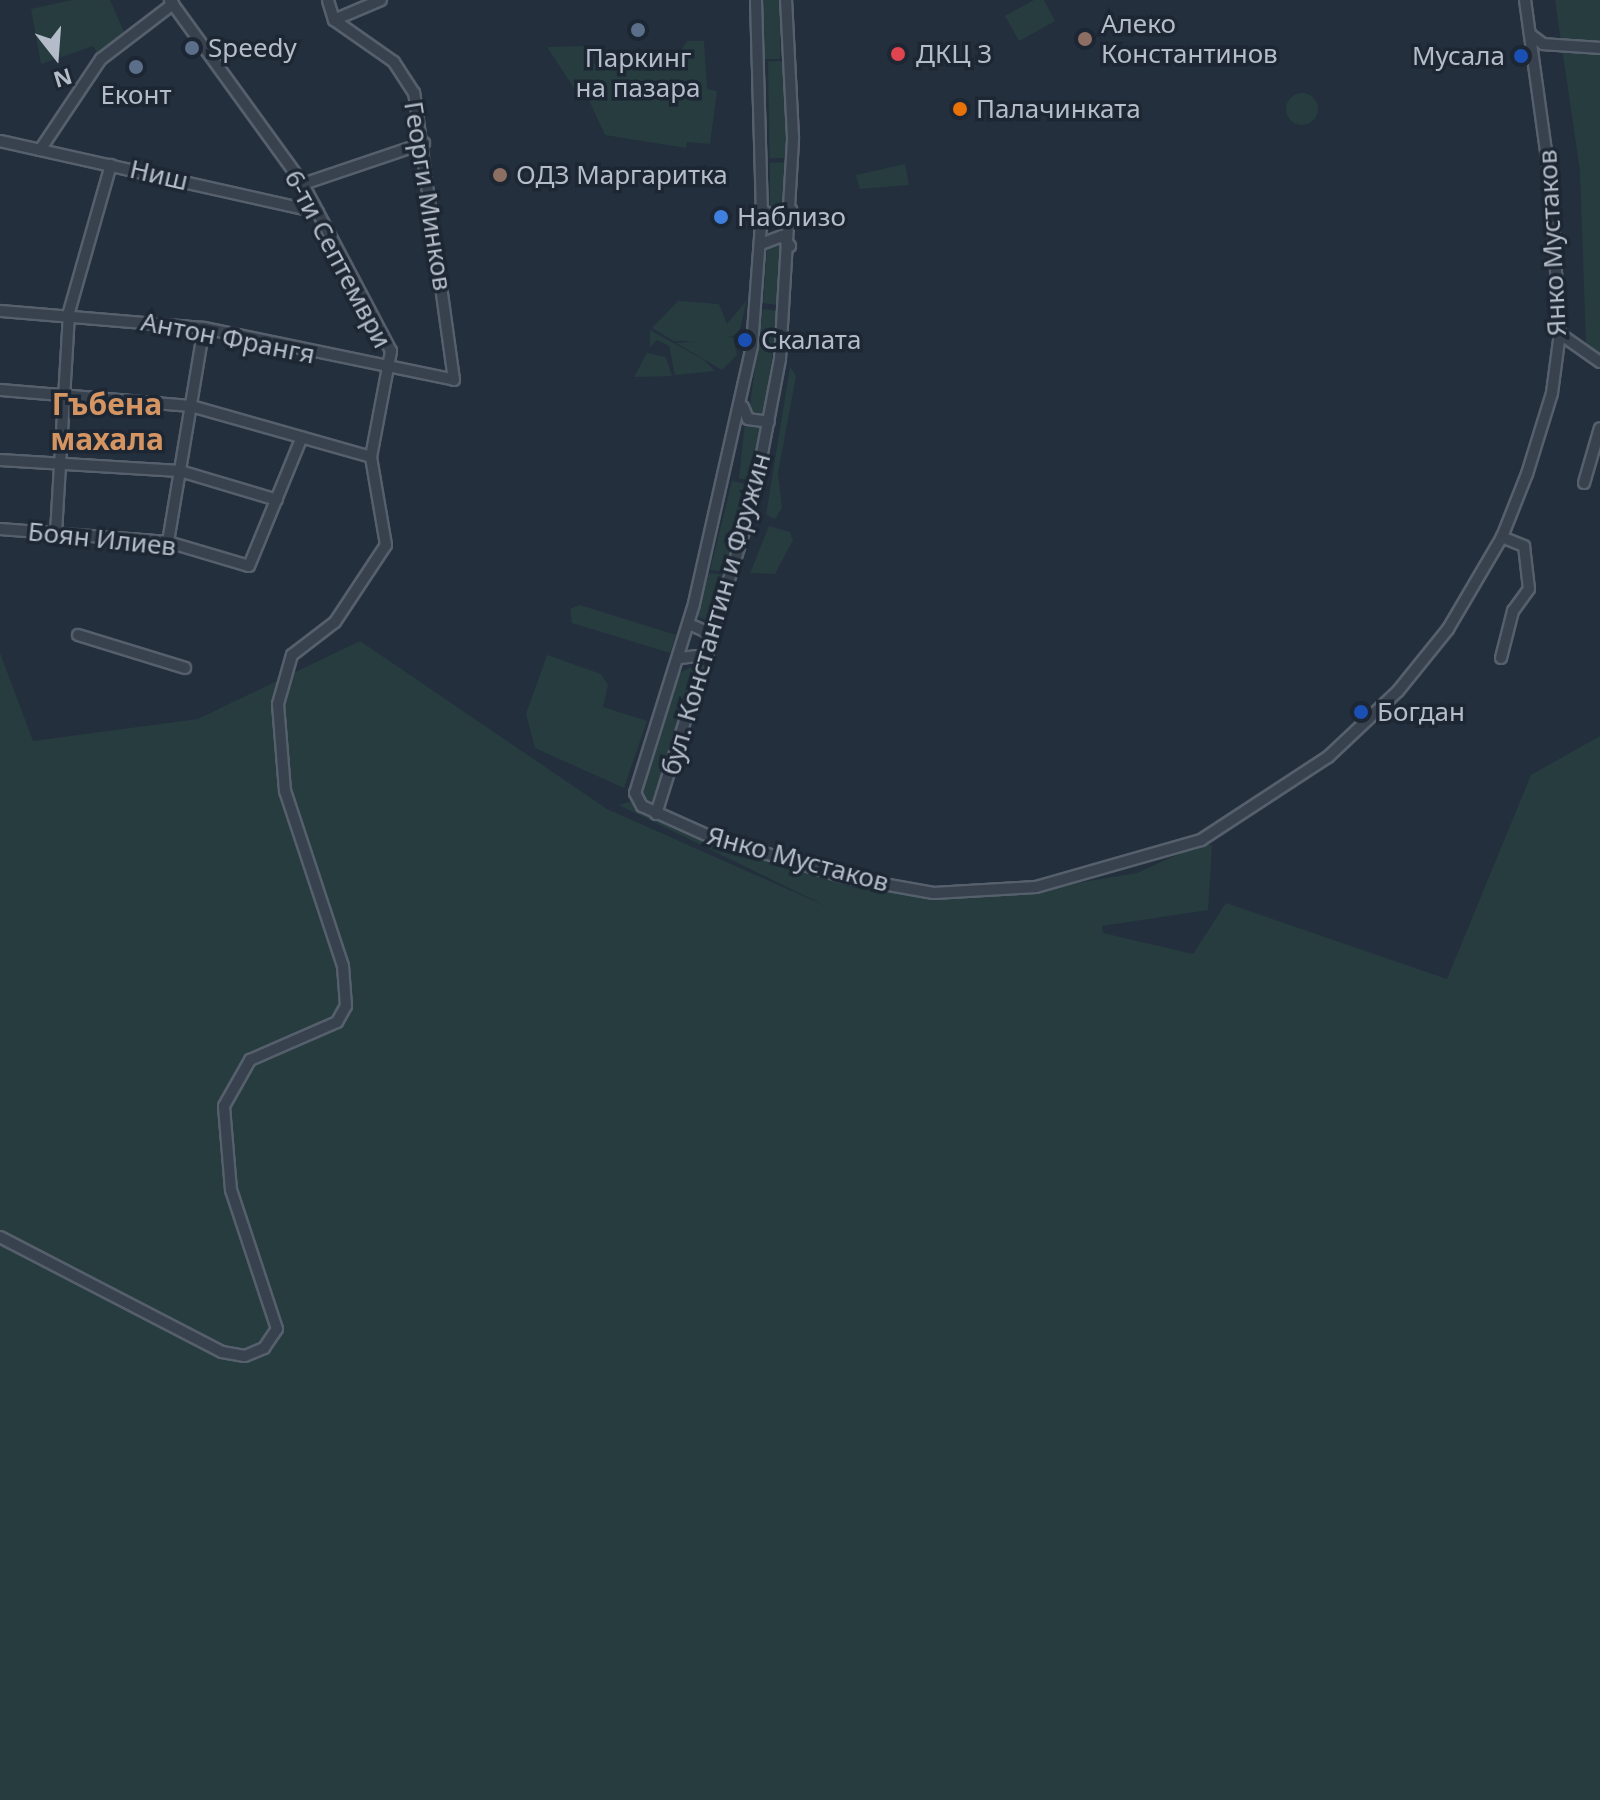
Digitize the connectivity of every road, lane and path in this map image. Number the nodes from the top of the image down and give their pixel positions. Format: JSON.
{"nodes":[{"id":1,"x":328,"y":0,"type":"edge"},
{"id":2,"x":381,"y":0,"type":"edge"},
{"id":3,"x":756,"y":0,"type":"edge"},
{"id":4,"x":786,"y":0,"type":"edge"},
{"id":5,"x":1525,"y":0,"type":"edge"},
{"id":6,"x":171,"y":2,"type":"edge"},
{"id":7,"x":334,"y":20,"type":"junction"},
{"id":8,"x":1531,"y":35,"type":"junction"},
{"id":9,"x":1600,"y":48,"type":"edge"},
{"id":10,"x":0,"y":141,"type":"edge"},
{"id":11,"x":424,"y":143,"type":"junction"},
{"id":12,"x":40,"y":150,"type":"junction"},
{"id":13,"x":111,"y":165,"type":"junction"},
{"id":14,"x":303,"y":184,"type":"junction"},
{"id":15,"x":792,"y":209,"type":"junction"},
{"id":16,"x":762,"y":210,"type":"junction"},
{"id":17,"x":318,"y":212,"type":"junction"},
{"id":18,"x":761,"y":244,"type":"junction"},
{"id":19,"x":790,"y":246,"type":"junction"},
{"id":20,"x":0,"y":311,"type":"edge"},
{"id":21,"x":69,"y":312,"type":"junction"},
{"id":22,"x":204,"y":328,"type":"junction"},
{"id":23,"x":1560,"y":333,"type":"junction"},
{"id":24,"x":1600,"y":362,"type":"edge"},
{"id":25,"x":389,"y":372,"type":"junction"},
{"id":26,"x":454,"y":380,"type":"joint"},
{"id":27,"x":0,"y":390,"type":"edge"},
{"id":28,"x":64,"y":393,"type":"junction"},
{"id":29,"x":191,"y":406,"type":"junction"},
{"id":30,"x":743,"y":407,"type":"junction"},
{"id":31,"x":769,"y":422,"type":"junction"},
{"id":32,"x":1600,"y":428,"type":"edge"},
{"id":33,"x":302,"y":437,"type":"junction"},
{"id":34,"x":371,"y":457,"type":"junction"},
{"id":35,"x":0,"y":460,"type":"edge"},
{"id":36,"x":56,"y":464,"type":"junction"},
{"id":37,"x":180,"y":471,"type":"junction"},
{"id":38,"x":1584,"y":483,"type":"dead end"},
{"id":39,"x":277,"y":500,"type":"junction"},
{"id":40,"x":0,"y":529,"type":"edge"},
{"id":41,"x":56,"y":533,"type":"junction"},
{"id":42,"x":1502,"y":537,"type":"junction"},
{"id":43,"x":168,"y":542,"type":"junction"},
{"id":44,"x":689,"y":624,"type":"junction"},
{"id":45,"x":78,"y":635,"type":"dead end"},
{"id":46,"x":714,"y":635,"type":"junction"},
{"id":47,"x":683,"y":645,"type":"junction"},
{"id":48,"x":708,"y":655,"type":"junction"},
{"id":49,"x":679,"y":658,"type":"junction"},
{"id":50,"x":1501,"y":658,"type":"dead end"},
{"id":51,"x":694,"y":660,"type":"junction"},
{"id":52,"x":185,"y":668,"type":"dead end"},
{"id":53,"x":656,"y":814,"type":"junction"},
{"id":54,"x":0,"y":1237,"type":"edge"}],
"edges":[{"from":1,"to":7,"type":"street"},
{"from":2,"to":7,"type":"street"},
{"from":3,"to":16,"type":"street","name":"бул. Константин и Фружин"},
{"from":4,"to":15,"type":"street","name":"бул. Константин и Фружин"},
{"from":5,"to":8,"type":"street","name":"Янко Мустаков"},
{"from":6,"to":12,"type":"street"},
{"from":6,"to":14,"type":"street","name":"6-ти Септември"},
{"from":7,"to":11,"type":"street","name":"Георги Минков"},
{"from":8,"to":9,"type":"street"},
{"from":8,"to":23,"type":"street","name":"Янко Мустаков"},
{"from":10,"to":12,"type":"street","name":"Ниш"},
{"from":11,"to":14,"type":"street"},
{"from":11,"to":26,"type":"street","name":"Георги Минков"},
{"from":12,"to":13,"type":"street","name":"Ниш"},
{"from":13,"to":17,"type":"street","name":"Ниш"},
{"from":13,"to":21,"type":"street"},
{"from":14,"to":17,"type":"street","name":"6-ти Септември"},
{"from":15,"to":16,"type":"street"},
{"from":15,"to":19,"type":"street","name":"бул. Константин и Фружин"},
{"from":16,"to":18,"type":"street","name":"бул. Константин и Фружин"},
{"from":17,"to":25,"type":"street","name":"6-ти Септември"},
{"from":18,"to":19,"type":"street"},
{"from":18,"to":30,"type":"street","name":"бул. Константин и Фружин"},
{"from":19,"to":31,"type":"street","name":"бул. Константин и Фружин"},
{"from":20,"to":21,"type":"street","name":"Антон Франгя"},
{"from":21,"to":22,"type":"street","name":"Антон Франгя"},
{"from":21,"to":28,"type":"street"},
{"from":22,"to":25,"type":"street","name":"Антон Франгя"},
{"from":22,"to":29,"type":"street"},
{"from":23,"to":24,"type":"street"},
{"from":23,"to":42,"type":"street","name":"Янко Мустаков"},
{"from":25,"to":26,"type":"street","name":"Антон Франгя"},
{"from":25,"to":34,"type":"street","name":"6-ти Септември"},
{"from":27,"to":28,"type":"street"},
{"from":28,"to":29,"type":"street"},
{"from":28,"to":36,"type":"street"},
{"from":29,"to":33,"type":"street"},
{"from":29,"to":37,"type":"street"},
{"from":30,"to":31,"type":"street"},
{"from":30,"to":44,"type":"street","name":"бул. Константин и Фружин"},
{"from":31,"to":46,"type":"street","name":"бул. Константин и Фружин"},
{"from":32,"to":38,"type":"street"},
{"from":33,"to":34,"type":"street"},
{"from":33,"to":39,"type":"street"},
{"from":34,"to":54,"type":"street"},
{"from":35,"to":36,"type":"street"},
{"from":36,"to":37,"type":"street"},
{"from":36,"to":41,"type":"street"},
{"from":37,"to":39,"type":"street"},
{"from":37,"to":43,"type":"street"},
{"from":39,"to":43,"type":"street","name":"Боян Илиев"},
{"from":40,"to":41,"type":"street","name":"Боян Илиев"},
{"from":41,"to":43,"type":"street","name":"Боян Илиев"},
{"from":42,"to":50,"type":"street"},
{"from":42,"to":53,"type":"street","name":"Янко Мустаков"},
{"from":44,"to":46,"type":"street"},
{"from":44,"to":47,"type":"street","name":"бул. Константин и Фружин"},
{"from":45,"to":52,"type":"street"},
{"from":46,"to":48,"type":"street","name":"бул. Константин и Фружин"},
{"from":47,"to":49,"type":"street","name":"бул. Константин и Фружин"},
{"from":47,"to":51,"type":"street"},
{"from":48,"to":51,"type":"street"},
{"from":48,"to":53,"type":"street","name":"бул. Константин и Фружин"},
{"from":49,"to":51,"type":"street"},
{"from":49,"to":53,"type":"street","name":"бул. Константин и Фружин"}]}
